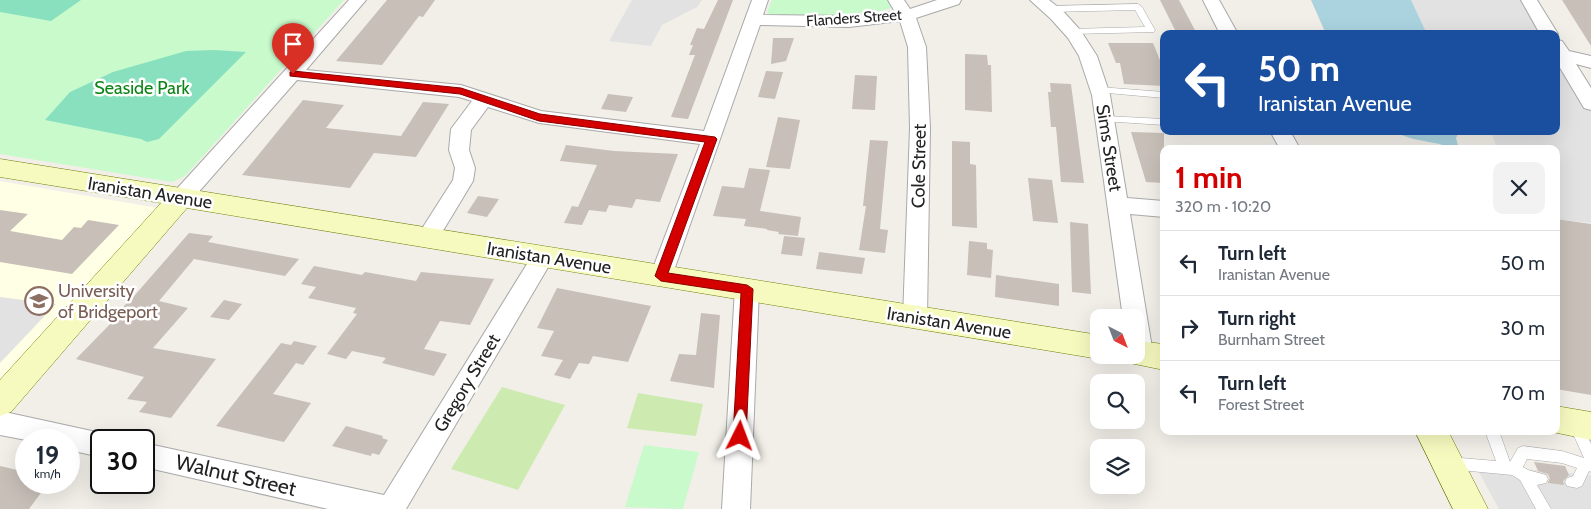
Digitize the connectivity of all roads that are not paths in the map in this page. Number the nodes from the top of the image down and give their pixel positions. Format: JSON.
{"nodes":[{"id":1,"x":358,"y":0,"type":"edge"},
{"id":2,"x":760,"y":0,"type":"edge"},
{"id":3,"x":953,"y":0,"type":"edge"},
{"id":4,"x":1211,"y":0,"type":"edge"},
{"id":5,"x":1530,"y":0,"type":"edge"},
{"id":6,"x":1044,"y":5,"type":"edge"},
{"id":7,"x":901,"y":7,"type":"edge"},
{"id":8,"x":753,"y":20,"type":"junction"},
{"id":9,"x":1227,"y":30,"type":"edge"},
{"id":10,"x":1548,"y":30,"type":"edge"},
{"id":11,"x":1072,"y":31,"type":"junction"},
{"id":12,"x":1560,"y":50,"type":"edge"},
{"id":13,"x":1560,"y":52,"type":"edge"},
{"id":14,"x":1591,"y":62,"type":"edge"},
{"id":15,"x":293,"y":74,"type":"junction"},
{"id":16,"x":1099,"y":90,"type":"junction"},
{"id":17,"x":1160,"y":95,"type":"edge"},
{"id":18,"x":485,"y":98,"type":"junction"},
{"id":19,"x":1591,"y":104,"type":"edge"},
{"id":20,"x":1105,"y":119,"type":"junction"},
{"id":21,"x":1160,"y":122,"type":"edge"},
{"id":22,"x":712,"y":139,"type":"junction"},
{"id":23,"x":0,"y":168,"type":"edge"},
{"id":24,"x":181,"y":198,"type":"junction"},
{"id":25,"x":1118,"y":205,"type":"junction"},
{"id":26,"x":1160,"y":209,"type":"edge"},
{"id":27,"x":427,"y":238,"type":"junction"},
{"id":28,"x":543,"y":257,"type":"junction"},
{"id":29,"x":661,"y":276,"type":"junction"},
{"id":30,"x":747,"y":289,"type":"junction"},
{"id":31,"x":1135,"y":309,"type":"edge"},
{"id":32,"x":914,"y":318,"type":"junction"},
{"id":33,"x":1090,"y":346,"type":"edge"},
{"id":34,"x":0,"y":402,"type":"edge"},
{"id":35,"x":0,"y":422,"type":"edge"},
{"id":36,"x":1574,"y":423,"type":"edge"},
{"id":37,"x":1433,"y":435,"type":"edge"},
{"id":38,"x":1494,"y":435,"type":"edge"},
{"id":39,"x":90,"y":442,"type":"edge"},
{"id":40,"x":155,"y":457,"type":"edge"},
{"id":41,"x":1448,"y":463,"type":"junction"},
{"id":42,"x":1589,"y":463,"type":"edge"},
{"id":43,"x":1515,"y":471,"type":"junction"},
{"id":44,"x":1541,"y":479,"type":"dead end"},
{"id":45,"x":1572,"y":482,"type":"dead end"},
{"id":46,"x":386,"y":509,"type":"edge"},
{"id":47,"x":391,"y":509,"type":"edge"},
{"id":48,"x":736,"y":509,"type":"edge"},
{"id":49,"x":1471,"y":509,"type":"edge"},
{"id":50,"x":1544,"y":509,"type":"edge"}],
"edges":[{"from":1,"to":15,"type":"street"},
{"from":2,"to":8,"type":"street"},
{"from":3,"to":7,"type":"street","name":"Flanders Street"},
{"from":4,"to":9,"type":"street"},
{"from":5,"to":10,"type":"street"},
{"from":6,"to":11,"type":"street","name":"Sims Street"},
{"from":6,"to":11,"type":"lane"},
{"from":7,"to":8,"type":"street","name":"Flanders Street"},
{"from":7,"to":32,"type":"street","name":"Cole Street"},
{"from":8,"to":22,"type":"street"},
{"from":11,"to":16,"type":"street","name":"Sims Street"},
{"from":12,"to":14,"type":"street"},
{"from":13,"to":19,"type":"street"},
{"from":15,"to":18,"type":"street"},
{"from":15,"to":24,"type":"street"},
{"from":16,"to":17,"type":"lane"},
{"from":16,"to":20,"type":"street","name":"Sims Street"},
{"from":18,"to":22,"type":"street"},
{"from":18,"to":27,"type":"street"},
{"from":20,"to":21,"type":"lane"},
{"from":20,"to":25,"type":"street","name":"Sims Street"},
{"from":22,"to":29,"type":"street"},
{"from":23,"to":24,"type":"street","name":"Iranistan Avenue"},
{"from":24,"to":27,"type":"street","name":"Iranistan Avenue"},
{"from":24,"to":34,"type":"street"},
{"from":25,"to":26,"type":"street"},
{"from":25,"to":31,"type":"street","name":"Sims Street"},
{"from":27,"to":28,"type":"street","name":"Iranistan Avenue"},
{"from":28,"to":29,"type":"street","name":"Iranistan Avenue"},
{"from":28,"to":47,"type":"street","name":"Gregory Street"},
{"from":29,"to":30,"type":"street","name":"Iranistan Avenue"},
{"from":30,"to":32,"type":"street","name":"Iranistan Avenue"},
{"from":30,"to":48,"type":"street"},
{"from":32,"to":33,"type":"street","name":"Iranistan Avenue"},
{"from":35,"to":39,"type":"street"},
{"from":36,"to":42,"type":"lane"},
{"from":37,"to":41,"type":"street"},
{"from":38,"to":43,"type":"lane"},
{"from":40,"to":46,"type":"street","name":"Walnut Street"},
{"from":41,"to":43,"type":"lane"},
{"from":41,"to":49,"type":"street"},
{"from":42,"to":43,"type":"lane"},
{"from":42,"to":45,"type":"lane"},
{"from":43,"to":44,"type":"lane"},
{"from":43,"to":50,"type":"lane"}]}
